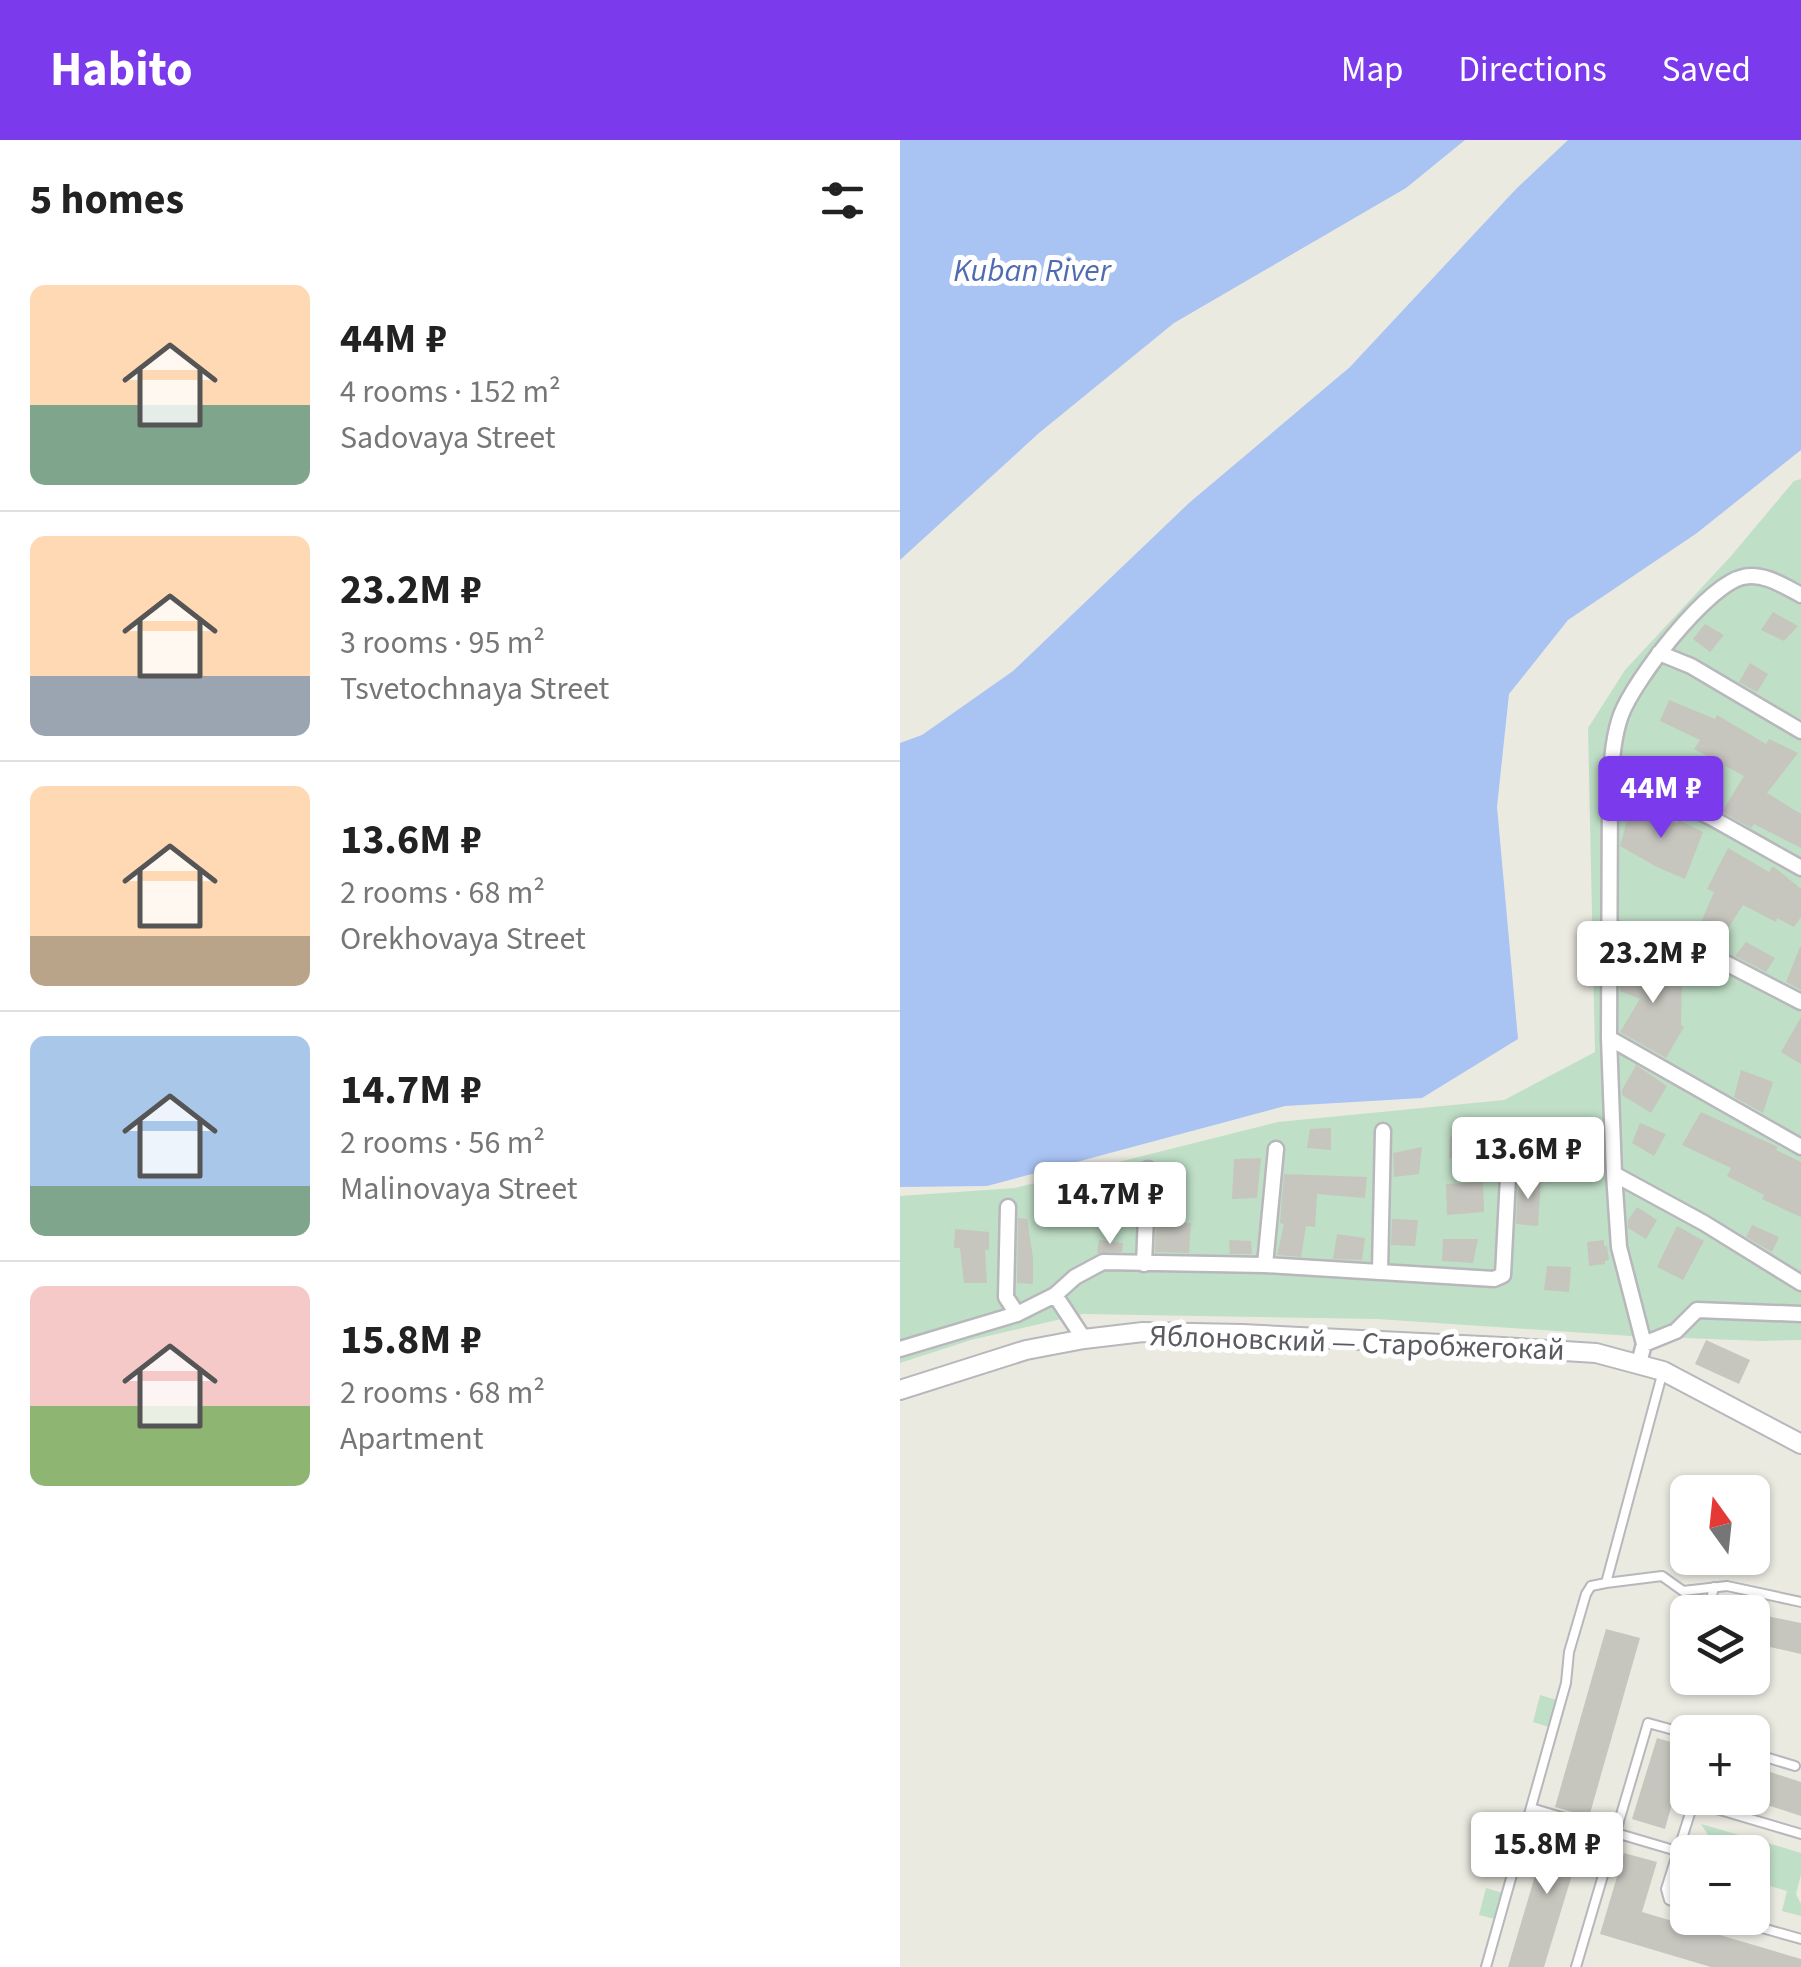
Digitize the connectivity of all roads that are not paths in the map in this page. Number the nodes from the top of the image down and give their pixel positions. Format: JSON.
{"nodes":[{"id":1,"x":1801,"y":595,"type":"edge"},
{"id":2,"x":1660,"y":653,"type":"junction"},
{"id":3,"x":1801,"y":731,"type":"edge"},
{"id":4,"x":1610,"y":784,"type":"junction"},
{"id":5,"x":1801,"y":868,"type":"edge"},
{"id":6,"x":1611,"y":930,"type":"junction"},
{"id":7,"x":1801,"y":1002,"type":"edge"},
{"id":8,"x":1609,"y":1038,"type":"junction"},
{"id":9,"x":1383,"y":1131,"type":"dead end"},
{"id":10,"x":1801,"y":1146,"type":"edge"},
{"id":11,"x":1276,"y":1149,"type":"dead end"},
{"id":12,"x":1148,"y":1169,"type":"dead end"},
{"id":13,"x":1614,"y":1174,"type":"junction"},
{"id":14,"x":1508,"y":1177,"type":"dead end"},
{"id":15,"x":1008,"y":1207,"type":"dead end"},
{"id":16,"x":1144,"y":1264,"type":"junction"},
{"id":17,"x":1265,"y":1265,"type":"junction"},
{"id":18,"x":1380,"y":1271,"type":"junction"},
{"id":19,"x":1801,"y":1283,"type":"edge"},
{"id":20,"x":1054,"y":1296,"type":"junction"},
{"id":21,"x":1017,"y":1314,"type":"junction"},
{"id":22,"x":1801,"y":1314,"type":"edge"},
{"id":23,"x":1084,"y":1339,"type":"junction"},
{"id":24,"x":1644,"y":1344,"type":"junction"},
{"id":25,"x":900,"y":1350,"type":"edge"},
{"id":26,"x":1640,"y":1363,"type":"junction"},
{"id":27,"x":1663,"y":1371,"type":"junction"},
{"id":28,"x":900,"y":1390,"type":"edge"},
{"id":29,"x":1801,"y":1444,"type":"edge"},
{"id":30,"x":1606,"y":1583,"type":"junction"},
{"id":31,"x":1714,"y":1588,"type":"junction"},
{"id":32,"x":1712,"y":1595,"type":"edge"},
{"id":33,"x":1801,"y":1602,"type":"edge"},
{"id":34,"x":1670,"y":1729,"type":"edge"},
{"id":35,"x":1770,"y":1758,"type":"edge"},
{"id":36,"x":1795,"y":1766,"type":"dead end"},
{"id":37,"x":1530,"y":1808,"type":"junction"},
{"id":38,"x":1616,"y":1833,"type":"junction"},
{"id":39,"x":1801,"y":1834,"type":"edge"},
{"id":40,"x":1683,"y":1835,"type":"edge"},
{"id":41,"x":1670,"y":1849,"type":"edge"},
{"id":42,"x":1770,"y":1930,"type":"edge"},
{"id":43,"x":1801,"y":1939,"type":"edge"},
{"id":44,"x":1486,"y":1967,"type":"edge"},
{"id":45,"x":1576,"y":1967,"type":"edge"}],
"edges":[{"from":1,"to":2,"type":"street"},
{"from":2,"to":3,"type":"street"},
{"from":2,"to":4,"type":"street"},
{"from":4,"to":5,"type":"street"},
{"from":4,"to":6,"type":"street"},
{"from":6,"to":7,"type":"street"},
{"from":6,"to":8,"type":"street"},
{"from":8,"to":10,"type":"street"},
{"from":8,"to":13,"type":"street"},
{"from":9,"to":18,"type":"street"},
{"from":11,"to":17,"type":"street"},
{"from":12,"to":16,"type":"street"},
{"from":13,"to":19,"type":"street"},
{"from":13,"to":24,"type":"street"},
{"from":14,"to":18,"type":"street"},
{"from":15,"to":21,"type":"street"},
{"from":16,"to":17,"type":"street"},
{"from":16,"to":20,"type":"street"},
{"from":17,"to":18,"type":"street"},
{"from":20,"to":21,"type":"street"},
{"from":20,"to":23,"type":"street"},
{"from":21,"to":25,"type":"street"},
{"from":22,"to":24,"type":"street"},
{"from":23,"to":26,"type":"street","name":"Яблоновский — Старобжегокай"},
{"from":23,"to":28,"type":"street","name":"Яблоновский — Старобжегокай"},
{"from":24,"to":26,"type":"street"},
{"from":26,"to":27,"type":"street","name":"Яблоновский — Старобжегокай"},
{"from":27,"to":29,"type":"street","name":"Яблоновский — Старобжегокай"},
{"from":27,"to":30,"type":"lane"},
{"from":30,"to":31,"type":"lane"},
{"from":30,"to":37,"type":"lane"},
{"from":31,"to":32,"type":"lane"},
{"from":31,"to":33,"type":"lane"},
{"from":34,"to":38,"type":"lane"},
{"from":35,"to":36,"type":"lane"},
{"from":37,"to":38,"type":"lane"},
{"from":37,"to":44,"type":"lane"},
{"from":38,"to":41,"type":"lane"},
{"from":38,"to":45,"type":"lane"},
{"from":39,"to":40,"type":"lane"},
{"from":42,"to":43,"type":"lane"}]}
